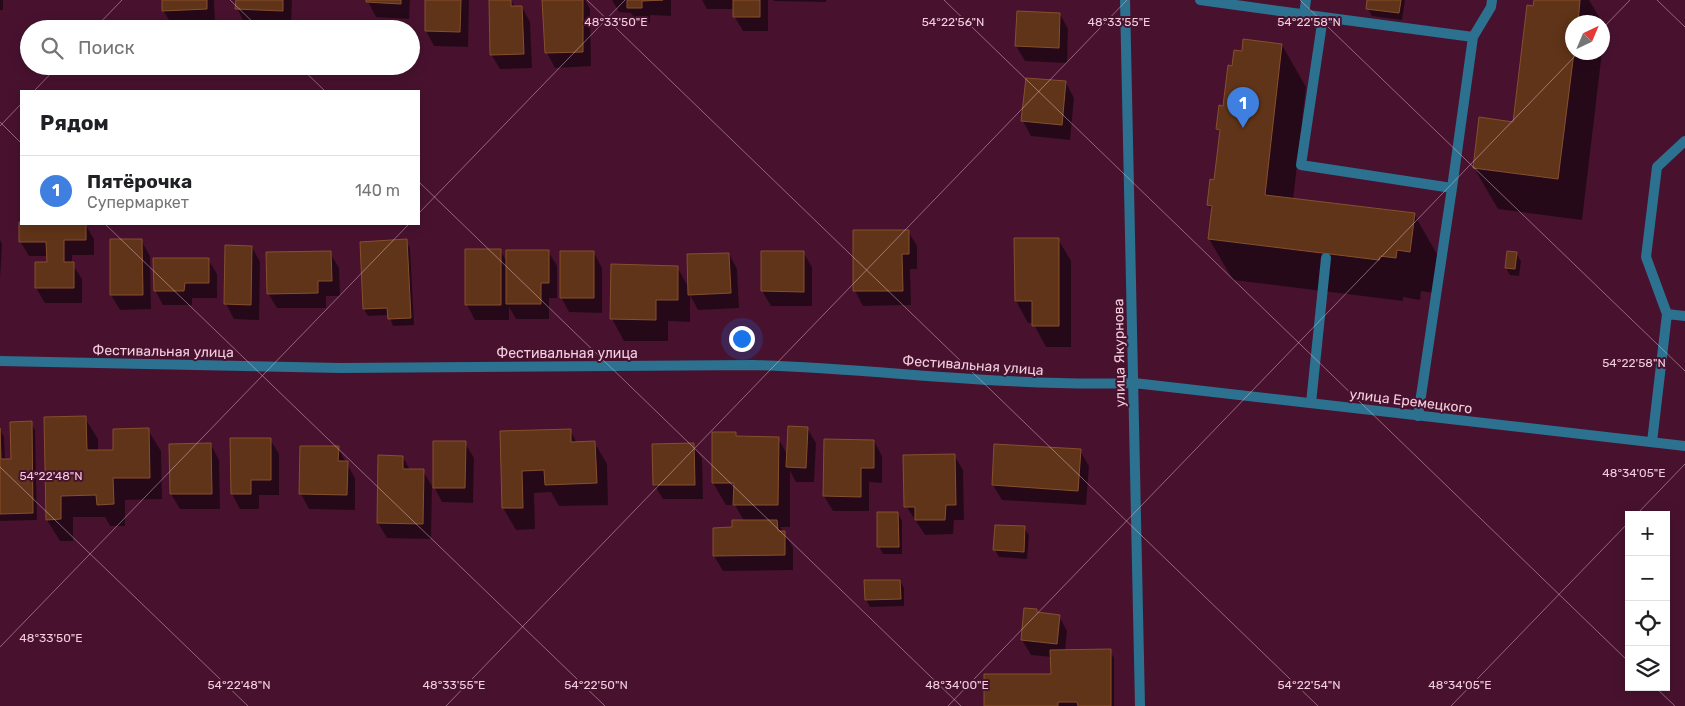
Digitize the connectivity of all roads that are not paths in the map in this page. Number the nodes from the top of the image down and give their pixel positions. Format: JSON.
{"nodes":[{"id":1,"x":1125,"y":0,"type":"edge"},
{"id":2,"x":1200,"y":0,"type":"edge"},
{"id":3,"x":1306,"y":0,"type":"edge"},
{"id":4,"x":1492,"y":0,"type":"edge"},
{"id":5,"x":1304,"y":14,"type":"junction"},
{"id":6,"x":1323,"y":17,"type":"junction"},
{"id":7,"x":1473,"y":37,"type":"junction"},
{"id":8,"x":1685,"y":141,"type":"edge"},
{"id":9,"x":1452,"y":188,"type":"junction"},
{"id":10,"x":1326,"y":258,"type":"dead end"},
{"id":11,"x":1667,"y":314,"type":"junction"},
{"id":12,"x":1685,"y":316,"type":"edge"},
{"id":13,"x":0,"y":361,"type":"edge"},
{"id":14,"x":1134,"y":384,"type":"junction"},
{"id":15,"x":1311,"y":403,"type":"junction"},
{"id":16,"x":1418,"y":416,"type":"junction"},
{"id":17,"x":1652,"y":442,"type":"junction"},
{"id":18,"x":1685,"y":446,"type":"edge"},
{"id":19,"x":1140,"y":706,"type":"edge"}],
"edges":[{"from":1,"to":14,"type":"street","name":"улица Якурнова"},
{"from":2,"to":5,"type":"street"},
{"from":3,"to":5,"type":"street"},
{"from":4,"to":7,"type":"street"},
{"from":5,"to":6,"type":"street"},
{"from":6,"to":7,"type":"street"},
{"from":6,"to":9,"type":"street"},
{"from":7,"to":9,"type":"street"},
{"from":8,"to":11,"type":"street"},
{"from":9,"to":16,"type":"street"},
{"from":10,"to":15,"type":"street"},
{"from":11,"to":12,"type":"street"},
{"from":11,"to":17,"type":"street"},
{"from":13,"to":14,"type":"street","name":"Фестивальная улица"},
{"from":14,"to":15,"type":"street","name":"улица Еремецкого"},
{"from":14,"to":19,"type":"street","name":"улица Якурнова"},
{"from":15,"to":16,"type":"street","name":"улица Еремецкого"},
{"from":16,"to":17,"type":"street","name":"улица Еремецкого"},
{"from":17,"to":18,"type":"street","name":"улица Еремецкого"}]}
